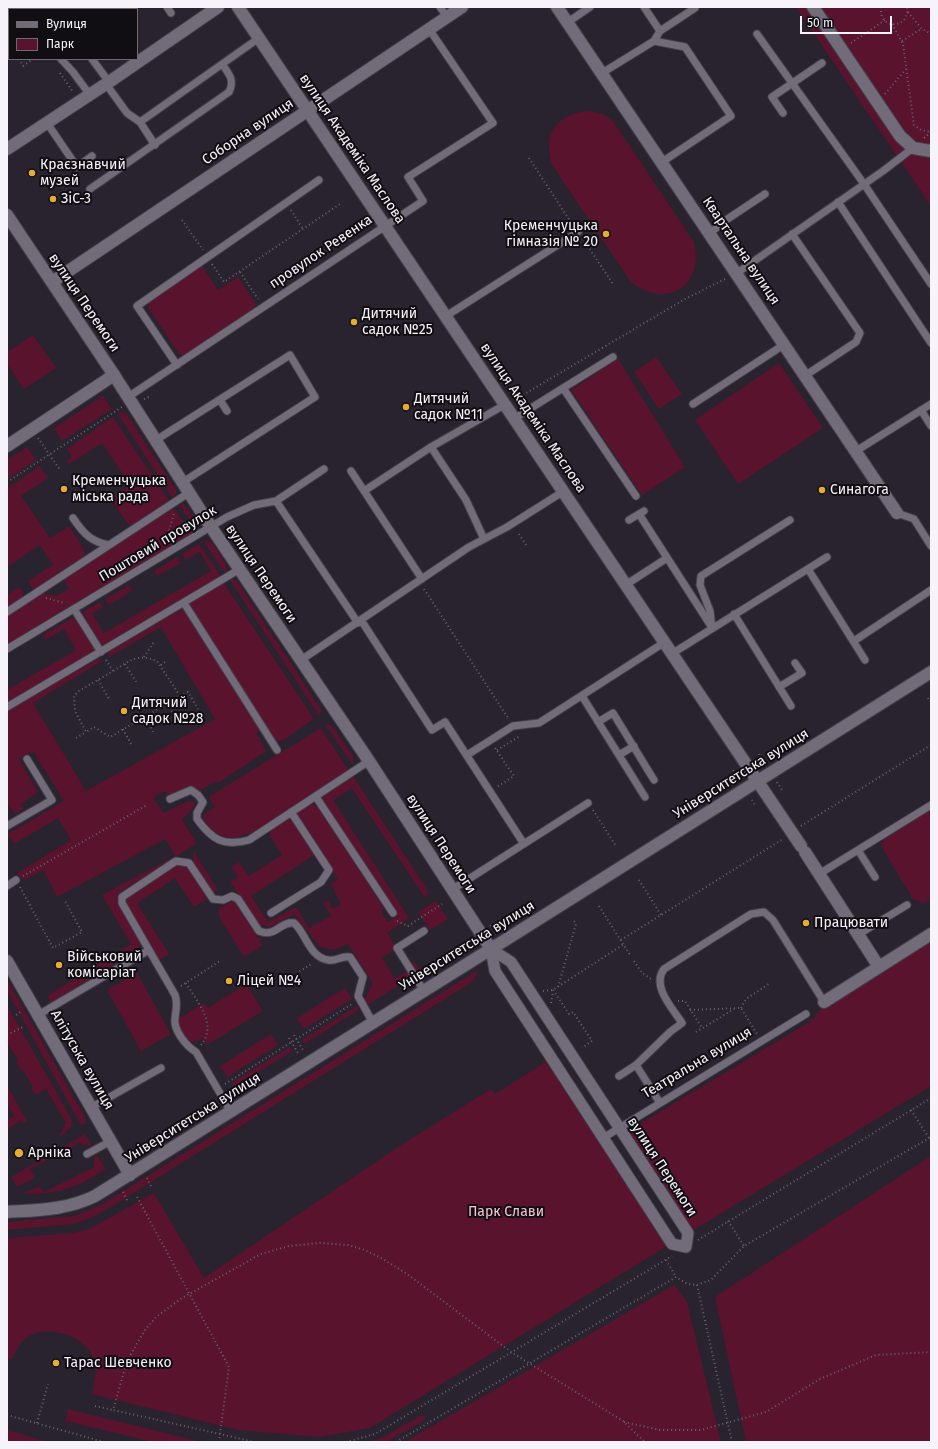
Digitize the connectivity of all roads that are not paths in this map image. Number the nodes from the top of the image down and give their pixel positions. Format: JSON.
{"nodes":[{"id":1,"x":218,"y":7,"type":"edge"},
{"id":2,"x":238,"y":7,"type":"edge"},
{"id":3,"x":462,"y":7,"type":"edge"},
{"id":4,"x":557,"y":7,"type":"edge"},
{"id":5,"x":590,"y":7,"type":"edge"},
{"id":6,"x":644,"y":7,"type":"edge"},
{"id":7,"x":694,"y":7,"type":"edge"},
{"id":8,"x":813,"y":7,"type":"edge"},
{"id":9,"x":444,"y":12,"type":"edge"},
{"id":10,"x":568,"y":22,"type":"junction"},
{"id":11,"x":429,"y":29,"type":"junction"},
{"id":12,"x":660,"y":32,"type":"junction"},
{"id":13,"x":757,"y":34,"type":"dead end"},
{"id":14,"x":259,"y":38,"type":"junction"},
{"id":15,"x":654,"y":41,"type":"junction"},
{"id":16,"x":62,"y":60,"type":"edge"},
{"id":17,"x":93,"y":60,"type":"edge"},
{"id":18,"x":822,"y":63,"type":"dead end"},
{"id":19,"x":222,"y":64,"type":"junction"},
{"id":20,"x":602,"y":73,"type":"junction"},
{"id":21,"x":108,"y":83,"type":"junction"},
{"id":22,"x":792,"y":83,"type":"junction"},
{"id":23,"x":85,"y":98,"type":"junction"},
{"id":24,"x":308,"y":110,"type":"junction"},
{"id":25,"x":783,"y":113,"type":"dead end"},
{"id":26,"x":140,"y":122,"type":"junction"},
{"id":27,"x":47,"y":123,"type":"junction"},
{"id":28,"x":155,"y":144,"type":"junction"},
{"id":29,"x":913,"y":148,"type":"junction"},
{"id":30,"x":7,"y":149,"type":"edge"},
{"id":31,"x":931,"y":151,"type":"edge"},
{"id":32,"x":92,"y":156,"type":"dead end"},
{"id":33,"x":662,"y":162,"type":"junction"},
{"id":34,"x":319,"y":180,"type":"dead end"},
{"id":35,"x":864,"y":184,"type":"junction"},
{"id":36,"x":90,"y":189,"type":"dead end"},
{"id":37,"x":765,"y":194,"type":"dead end"},
{"id":38,"x":838,"y":202,"type":"junction"},
{"id":39,"x":7,"y":216,"type":"edge"},
{"id":40,"x":386,"y":225,"type":"junction"},
{"id":41,"x":578,"y":232,"type":"road end"},
{"id":42,"x":710,"y":233,"type":"junction"},
{"id":43,"x":792,"y":234,"type":"junction"},
{"id":44,"x":737,"y":273,"type":"junction"},
{"id":45,"x":52,"y":282,"type":"junction"},
{"id":46,"x":931,"y":284,"type":"edge"},
{"id":47,"x":446,"y":316,"type":"junction"},
{"id":48,"x":931,"y":343,"type":"edge"},
{"id":49,"x":785,"y":344,"type":"junction"},
{"id":50,"x":613,"y":357,"type":"dead end"},
{"id":51,"x":177,"y":365,"type":"junction"},
{"id":52,"x":114,"y":375,"type":"junction"},
{"id":53,"x":806,"y":375,"type":"junction"},
{"id":54,"x":564,"y":388,"type":"junction"},
{"id":55,"x":220,"y":400,"type":"junction"},
{"id":56,"x":125,"y":402,"type":"junction"},
{"id":57,"x":506,"y":404,"type":"junction"},
{"id":58,"x":693,"y":404,"type":"dead end"},
{"id":59,"x":931,"y":404,"type":"edge"},
{"id":60,"x":921,"y":410,"type":"junction"},
{"id":61,"x":227,"y":411,"type":"dead end"},
{"id":62,"x":515,"y":418,"type":"junction"},
{"id":63,"x":931,"y":426,"type":"edge"},
{"id":64,"x":156,"y":440,"type":"junction"},
{"id":65,"x":7,"y":446,"type":"edge"},
{"id":66,"x":431,"y":447,"type":"junction"},
{"id":67,"x":856,"y":451,"type":"junction"},
{"id":68,"x":324,"y":469,"type":"dead end"},
{"id":69,"x":351,"y":471,"type":"dead end"},
{"id":70,"x":186,"y":487,"type":"junction"},
{"id":71,"x":364,"y":491,"type":"junction"},
{"id":72,"x":564,"y":491,"type":"junction"},
{"id":73,"x":636,"y":496,"type":"dead end"},
{"id":74,"x":276,"y":501,"type":"junction"},
{"id":75,"x":897,"y":513,"type":"joint"},
{"id":76,"x":73,"y":518,"type":"dead end"},
{"id":77,"x":629,"y":520,"type":"dead end"},
{"id":78,"x":790,"y":520,"type":"dead end"},
{"id":79,"x":212,"y":527,"type":"junction"},
{"id":80,"x":484,"y":539,"type":"junction"},
{"id":81,"x":109,"y":545,"type":"junction"},
{"id":82,"x":931,"y":546,"type":"edge"},
{"id":83,"x":827,"y":557,"type":"dead end"},
{"id":84,"x":667,"y":558,"type":"junction"},
{"id":85,"x":240,"y":569,"type":"junction"},
{"id":86,"x":808,"y":569,"type":"junction"},
{"id":87,"x":420,"y":580,"type":"junction"},
{"id":88,"x":627,"y":584,"type":"junction"},
{"id":89,"x":931,"y":590,"type":"edge"},
{"id":90,"x":184,"y":603,"type":"junction"},
{"id":91,"x":72,"y":607,"type":"junction"},
{"id":92,"x":7,"y":612,"type":"edge"},
{"id":93,"x":734,"y":614,"type":"junction"},
{"id":94,"x":359,"y":621,"type":"junction"},
{"id":95,"x":712,"y":628,"type":"junction"},
{"id":96,"x":854,"y":641,"type":"junction"},
{"id":97,"x":665,"y":642,"type":"junction"},
{"id":98,"x":7,"y":648,"type":"edge"},
{"id":99,"x":101,"y":652,"type":"junction"},
{"id":100,"x":673,"y":653,"type":"junction"},
{"id":101,"x":301,"y":660,"type":"junction"},
{"id":102,"x":865,"y":660,"type":"dead end"},
{"id":103,"x":795,"y":663,"type":"dead end"},
{"id":104,"x":931,"y":672,"type":"edge"},
{"id":105,"x":780,"y":687,"type":"junction"},
{"id":106,"x":582,"y":696,"type":"junction"},
{"id":107,"x":791,"y":706,"type":"dead end"},
{"id":108,"x":7,"y":707,"type":"edge"},
{"id":109,"x":598,"y":722,"type":"junction"},
{"id":110,"x":634,"y":746,"type":"junction"},
{"id":111,"x":277,"y":750,"type":"dead end"},
{"id":112,"x":467,"y":755,"type":"junction"},
{"id":113,"x":619,"y":755,"type":"junction"},
{"id":114,"x":27,"y":759,"type":"dead end"},
{"id":115,"x":369,"y":761,"type":"junction"},
{"id":116,"x":654,"y":780,"type":"dead end"},
{"id":117,"x":759,"y":781,"type":"junction"},
{"id":118,"x":316,"y":796,"type":"junction"},
{"id":119,"x":645,"y":796,"type":"dead end"},
{"id":120,"x":170,"y":799,"type":"dead end"},
{"id":121,"x":588,"y":803,"type":"road end"},
{"id":122,"x":931,"y":805,"type":"edge"},
{"id":123,"x":291,"y":812,"type":"junction"},
{"id":124,"x":7,"y":826,"type":"edge"},
{"id":125,"x":524,"y":844,"type":"junction"},
{"id":126,"x":858,"y":850,"type":"junction"},
{"id":127,"x":819,"y":874,"type":"junction"},
{"id":128,"x":875,"y":877,"type":"dead end"},
{"id":129,"x":16,"y":880,"type":"road end"},
{"id":130,"x":7,"y":886,"type":"edge"},
{"id":131,"x":453,"y":889,"type":"junction"},
{"id":132,"x":907,"y":905,"type":"dead end"},
{"id":133,"x":271,"y":913,"type":"dead end"},
{"id":134,"x":392,"y":913,"type":"dead end"},
{"id":135,"x":424,"y":931,"type":"dead end"},
{"id":136,"x":859,"y":934,"type":"junction"},
{"id":137,"x":931,"y":934,"type":"edge"},
{"id":138,"x":491,"y":949,"type":"junction"},
{"id":139,"x":149,"y":950,"type":"junction"},
{"id":140,"x":7,"y":961,"type":"edge"},
{"id":141,"x":879,"y":967,"type":"junction"},
{"id":142,"x":424,"y":991,"type":"junction"},
{"id":143,"x":824,"y":1002,"type":"joint"},
{"id":144,"x":806,"y":1014,"type":"dead end"},
{"id":145,"x":38,"y":1015,"type":"junction"},
{"id":146,"x":373,"y":1023,"type":"junction"},
{"id":147,"x":554,"y":1029,"type":"junction"},
{"id":148,"x":539,"y":1039,"type":"junction"},
{"id":149,"x":636,"y":1066,"type":"junction"},
{"id":150,"x":160,"y":1068,"type":"dead end"},
{"id":151,"x":619,"y":1076,"type":"dead end"},
{"id":152,"x":660,"y":1103,"type":"junction"},
{"id":153,"x":92,"y":1107,"type":"junction"},
{"id":154,"x":231,"y":1112,"type":"junction"},
{"id":155,"x":619,"y":1128,"type":"junction"},
{"id":156,"x":603,"y":1138,"type":"junction"},
{"id":157,"x":111,"y":1141,"type":"junction"},
{"id":158,"x":87,"y":1154,"type":"dead end"},
{"id":159,"x":636,"y":1154,"type":"junction"},
{"id":160,"x":620,"y":1164,"type":"junction"},
{"id":161,"x":130,"y":1175,"type":"junction"},
{"id":162,"x":7,"y":1212,"type":"edge"}],
"edges":[{"from":1,"to":21,"type":"street"},
{"from":2,"to":14,"type":"street","name":"вулиця Академіка Маслова"},
{"from":3,"to":9,"type":"street","name":"Соборна вулиця"},
{"from":4,"to":10,"type":"street","name":"Квартальна вулиця"},
{"from":5,"to":10,"type":"lane"},
{"from":6,"to":12,"type":"lane"},
{"from":7,"to":12,"type":"lane"},
{"from":8,"to":29,"type":"street"},
{"from":9,"to":11,"type":"street","name":"Соборна вулиця"},
{"from":10,"to":20,"type":"street","name":"Квартальна вулиця"},
{"from":11,"to":24,"type":"street","name":"Соборна вулиця"},
{"from":11,"to":40,"type":"lane","name":"провулок Ревенка"},
{"from":12,"to":15,"type":"lane"},
{"from":13,"to":22,"type":"lane"},
{"from":14,"to":19,"type":"lane"},
{"from":14,"to":24,"type":"street","name":"вулиця Академіка Маслова"},
{"from":15,"to":20,"type":"lane"},
{"from":15,"to":33,"type":"lane"},
{"from":16,"to":23,"type":"lane"},
{"from":17,"to":21,"type":"lane"},
{"from":18,"to":22,"type":"lane"},
{"from":19,"to":26,"type":"lane"},
{"from":19,"to":28,"type":"lane"},
{"from":20,"to":33,"type":"street","name":"Квартальна вулиця"},
{"from":21,"to":23,"type":"street"},
{"from":21,"to":26,"type":"lane"},
{"from":22,"to":25,"type":"lane"},
{"from":22,"to":35,"type":"lane"},
{"from":23,"to":27,"type":"street"},
{"from":24,"to":40,"type":"street","name":"вулиця Академіка Маслова"},
{"from":24,"to":45,"type":"street","name":"Соборна вулиця"},
{"from":26,"to":28,"type":"lane"},
{"from":27,"to":30,"type":"street"},
{"from":27,"to":32,"type":"lane"},
{"from":28,"to":36,"type":"lane"},
{"from":29,"to":31,"type":"street"},
{"from":29,"to":35,"type":"lane"},
{"from":33,"to":42,"type":"street","name":"Квартальна вулиця"},
{"from":34,"to":51,"type":"lane"},
{"from":35,"to":38,"type":"lane"},
{"from":35,"to":46,"type":"lane"},
{"from":37,"to":42,"type":"lane"},
{"from":38,"to":43,"type":"lane"},
{"from":38,"to":48,"type":"lane"},
{"from":39,"to":45,"type":"street","name":"вулиця Перемоги"},
{"from":40,"to":47,"type":"street","name":"вулиця Академіка Маслова"},
{"from":40,"to":51,"type":"lane","name":"провулок Ревенка"},
{"from":41,"to":47,"type":"lane"},
{"from":42,"to":44,"type":"street","name":"Квартальна вулиця"},
{"from":43,"to":44,"type":"lane"},
{"from":43,"to":53,"type":"lane"},
{"from":44,"to":49,"type":"street","name":"Квартальна вулиця"},
{"from":45,"to":52,"type":"street","name":"вулиця Перемоги"},
{"from":47,"to":57,"type":"street","name":"вулиця Академіка Маслова"},
{"from":49,"to":53,"type":"street","name":"Квартальна вулиця"},
{"from":49,"to":58,"type":"lane"},
{"from":50,"to":54,"type":"lane"},
{"from":51,"to":56,"type":"lane","name":"провулок Ревенка"},
{"from":52,"to":56,"type":"street","name":"вулиця Перемоги"},
{"from":52,"to":65,"type":"street"},
{"from":53,"to":67,"type":"street","name":"Квартальна вулиця"},
{"from":54,"to":62,"type":"lane"},
{"from":54,"to":73,"type":"lane"},
{"from":55,"to":61,"type":"lane"},
{"from":55,"to":64,"type":"lane"},
{"from":55,"to":70,"type":"lane"},
{"from":56,"to":64,"type":"street","name":"вулиця Перемоги"},
{"from":57,"to":62,"type":"street","name":"вулиця Академіка Маслова"},
{"from":57,"to":66,"type":"lane"},
{"from":59,"to":60,"type":"lane"},
{"from":60,"to":63,"type":"lane"},
{"from":60,"to":67,"type":"lane"},
{"from":62,"to":72,"type":"street","name":"вулиця Академіка Маслова"},
{"from":64,"to":70,"type":"street","name":"вулиця Перемоги"},
{"from":66,"to":71,"type":"lane"},
{"from":66,"to":80,"type":"lane"},
{"from":67,"to":75,"type":"street","name":"Квартальна вулиця"},
{"from":68,"to":74,"type":"lane","name":"Поштовий провулок"},
{"from":69,"to":71,"type":"lane"},
{"from":70,"to":79,"type":"street","name":"вулиця Перемоги"},
{"from":70,"to":81,"type":"lane"},
{"from":71,"to":87,"type":"lane"},
{"from":72,"to":80,"type":"lane"},
{"from":72,"to":88,"type":"street","name":"вулиця Академіка Маслова"},
{"from":74,"to":79,"type":"lane","name":"Поштовий провулок"},
{"from":74,"to":94,"type":"lane"},
{"from":75,"to":82,"type":"lane"},
{"from":76,"to":81,"type":"lane"},
{"from":77,"to":84,"type":"lane"},
{"from":78,"to":95,"type":"lane"},
{"from":79,"to":85,"type":"street","name":"вулиця Перемоги"},
{"from":79,"to":91,"type":"lane","name":"Поштовий провулок"},
{"from":80,"to":87,"type":"lane"},
{"from":81,"to":92,"type":"lane"},
{"from":83,"to":86,"type":"lane"},
{"from":84,"to":88,"type":"lane"},
{"from":84,"to":95,"type":"lane"},
{"from":85,"to":90,"type":"lane"},
{"from":85,"to":101,"type":"street","name":"вулиця Перемоги"},
{"from":86,"to":93,"type":"lane"},
{"from":86,"to":96,"type":"lane"},
{"from":87,"to":94,"type":"lane"},
{"from":88,"to":97,"type":"street","name":"вулиця Академіка Маслова"},
{"from":89,"to":96,"type":"lane"},
{"from":90,"to":99,"type":"lane"},
{"from":90,"to":111,"type":"lane"},
{"from":91,"to":98,"type":"lane","name":"Поштовий провулок"},
{"from":91,"to":99,"type":"lane"},
{"from":93,"to":95,"type":"lane"},
{"from":93,"to":105,"type":"lane"},
{"from":94,"to":101,"type":"lane"},
{"from":94,"to":112,"type":"lane"},
{"from":95,"to":100,"type":"lane"},
{"from":96,"to":102,"type":"lane"},
{"from":97,"to":100,"type":"street","name":"вулиця Академіка Маслова"},
{"from":97,"to":106,"type":"lane"},
{"from":99,"to":108,"type":"lane"},
{"from":100,"to":117,"type":"street","name":"вулиця Академіка Маслова"},
{"from":101,"to":115,"type":"street","name":"вулиця Перемоги"},
{"from":103,"to":105,"type":"lane"},
{"from":104,"to":117,"type":"street","name":"Університетська вулиця"},
{"from":105,"to":107,"type":"lane"},
{"from":106,"to":109,"type":"lane"},
{"from":106,"to":112,"type":"lane"},
{"from":109,"to":110,"type":"lane"},
{"from":109,"to":113,"type":"lane"},
{"from":110,"to":113,"type":"lane"},
{"from":110,"to":116,"type":"lane"},
{"from":112,"to":125,"type":"lane"},
{"from":113,"to":119,"type":"lane"},
{"from":114,"to":124,"type":"lane"},
{"from":115,"to":118,"type":"lane"},
{"from":115,"to":131,"type":"street","name":"вулиця Перемоги"},
{"from":117,"to":127,"type":"street","name":"вулиця Академіка Маслова"},
{"from":117,"to":138,"type":"street","name":"Університетська вулиця"},
{"from":118,"to":123,"type":"lane"},
{"from":118,"to":134,"type":"lane"},
{"from":120,"to":123,"type":"lane"},
{"from":121,"to":125,"type":"lane"},
{"from":122,"to":126,"type":"lane"},
{"from":123,"to":133,"type":"lane"},
{"from":125,"to":131,"type":"lane"},
{"from":126,"to":127,"type":"lane"},
{"from":126,"to":128,"type":"lane"},
{"from":127,"to":136,"type":"street","name":"вулиця Академіка Маслова"},
{"from":129,"to":130,"type":"lane"},
{"from":131,"to":138,"type":"street","name":"вулиця Перемоги"},
{"from":132,"to":136,"type":"lane"},
{"from":135,"to":142,"type":"lane"},
{"from":136,"to":141,"type":"street","name":"вулиця Академіка Маслова"},
{"from":137,"to":141,"type":"street"},
{"from":138,"to":142,"type":"street","name":"Університетська вулиця"},
{"from":138,"to":147,"type":"street","name":"вулиця Перемоги"},
{"from":138,"to":148,"type":"street","name":"вулиця Перемоги"},
{"from":139,"to":145,"type":"lane"},
{"from":139,"to":146,"type":"lane"},
{"from":139,"to":154,"type":"lane"},
{"from":140,"to":145,"type":"street","name":"Алітуська вулиця"},
{"from":141,"to":143,"type":"street"},
{"from":142,"to":146,"type":"street","name":"Університетська вулиця"},
{"from":143,"to":149,"type":"lane"},
{"from":144,"to":152,"type":"lane","name":"Театральна вулиця"},
{"from":145,"to":153,"type":"street","name":"Алітуська вулиця"},
{"from":146,"to":154,"type":"street","name":"Університетська вулиця"},
{"from":147,"to":148,"type":"street"},
{"from":147,"to":155,"type":"street","name":"вулиця Перемоги"},
{"from":148,"to":156,"type":"street","name":"вулиця Перемоги"},
{"from":149,"to":151,"type":"lane"},
{"from":149,"to":152,"type":"lane"},
{"from":150,"to":153,"type":"lane"},
{"from":152,"to":155,"type":"lane","name":"Театральна вулиця"},
{"from":153,"to":157,"type":"street","name":"Алітуська вулиця"},
{"from":154,"to":161,"type":"street","name":"Університетська вулиця"},
{"from":155,"to":156,"type":"lane","name":"Театральна вулиця"},
{"from":155,"to":159,"type":"street","name":"вулиця Перемоги"},
{"from":156,"to":160,"type":"street","name":"вулиця Перемоги"},
{"from":157,"to":158,"type":"lane"},
{"from":157,"to":161,"type":"street","name":"Алітуська вулиця"},
{"from":159,"to":160,"type":"street"},
{"from":159,"to":160,"type":"street","name":"вулиця Перемоги"},
{"from":161,"to":162,"type":"street","name":"Університетська вулиця"}]}
